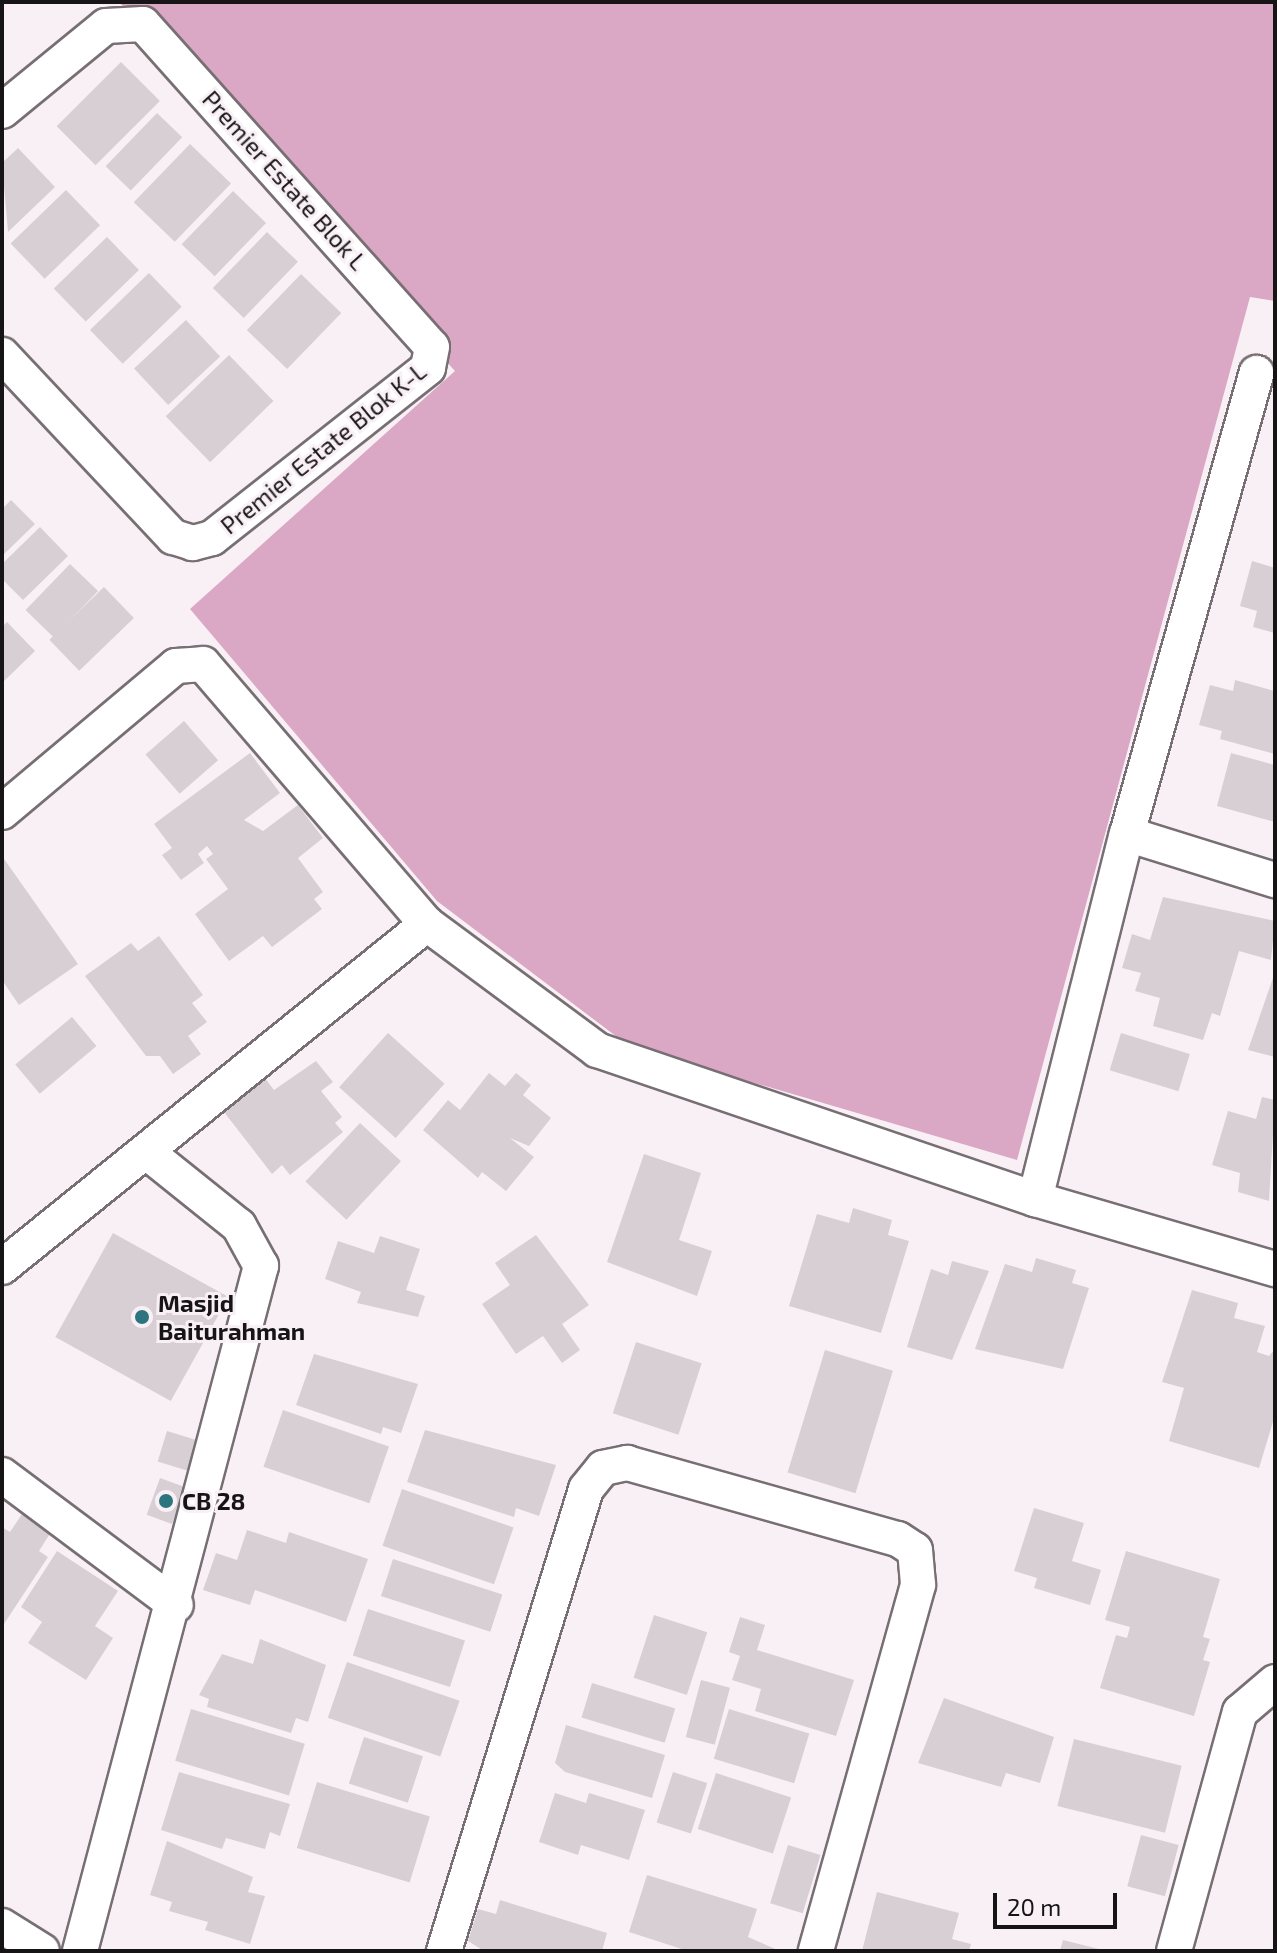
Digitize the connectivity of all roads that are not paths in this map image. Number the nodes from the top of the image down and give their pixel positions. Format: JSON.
{"nodes":[{"id":1,"x":2,"y":111,"type":"edge"},
{"id":2,"x":432,"y":354,"type":"joint"},
{"id":3,"x":2,"y":355,"type":"edge"},
{"id":4,"x":1257,"y":373,"type":"dead end"},
{"id":5,"x":2,"y":812,"type":"edge"},
{"id":6,"x":1127,"y":834,"type":"junction"},
{"id":7,"x":1275,"y":880,"type":"edge"},
{"id":8,"x":427,"y":924,"type":"junction"},
{"id":9,"x":148,"y":1153,"type":"junction"},
{"id":10,"x":1035,"y":1199,"type":"junction"},
{"id":11,"x":2,"y":1267,"type":"edge"},
{"id":12,"x":1275,"y":1269,"type":"edge"},
{"id":13,"x":2,"y":1475,"type":"edge"},
{"id":14,"x":176,"y":1605,"type":"junction"},
{"id":15,"x":1275,"y":1682,"type":"edge"},
{"id":16,"x":2,"y":1926,"type":"edge"},
{"id":17,"x":42,"y":1951,"type":"edge"},
{"id":18,"x":80,"y":1951,"type":"edge"},
{"id":19,"x":444,"y":1951,"type":"edge"},
{"id":20,"x":816,"y":1951,"type":"edge"},
{"id":21,"x":1174,"y":1951,"type":"edge"}],
"edges":[{"from":1,"to":2,"type":"street","name":"Premier Estate Blok L"},
{"from":2,"to":3,"type":"street","name":"Premier Estate Blok K-L"},
{"from":4,"to":6,"type":"street"},
{"from":5,"to":8,"type":"street"},
{"from":6,"to":7,"type":"street"},
{"from":6,"to":10,"type":"street"},
{"from":8,"to":9,"type":"street"},
{"from":8,"to":10,"type":"street"},
{"from":9,"to":11,"type":"street"},
{"from":9,"to":14,"type":"street"},
{"from":10,"to":12,"type":"street"},
{"from":13,"to":14,"type":"street"},
{"from":14,"to":18,"type":"street"},
{"from":15,"to":21,"type":"street"},
{"from":16,"to":17,"type":"street"},
{"from":19,"to":20,"type":"street"}]}
